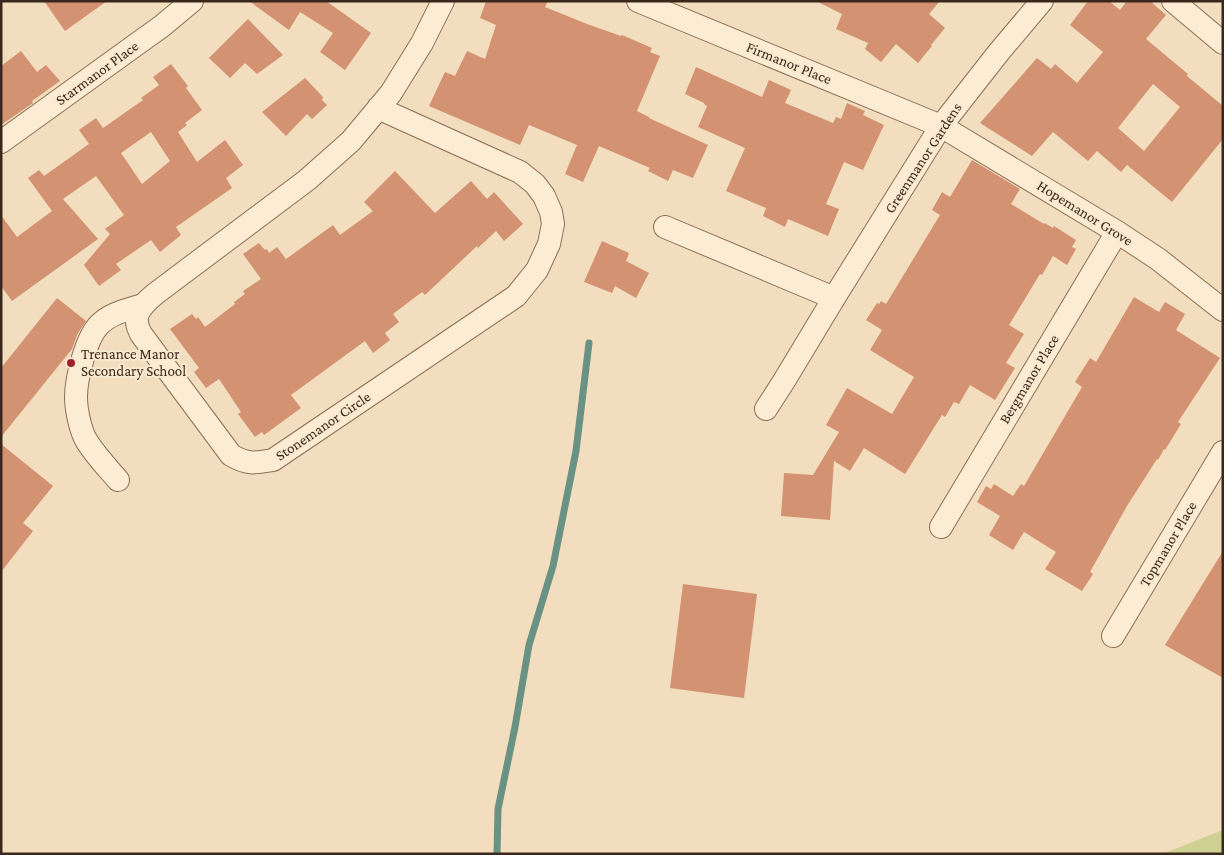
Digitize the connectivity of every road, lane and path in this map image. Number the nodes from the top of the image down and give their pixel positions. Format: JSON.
{"nodes":[{"id":1,"x":192,"y":1,"type":"edge"},
{"id":2,"x":443,"y":1,"type":"edge"},
{"id":3,"x":638,"y":1,"type":"edge"},
{"id":4,"x":1042,"y":1,"type":"edge"},
{"id":5,"x":1173,"y":1,"type":"edge"},
{"id":6,"x":1223,"y":43,"type":"edge"},
{"id":7,"x":378,"y":108,"type":"junction"},
{"id":8,"x":941,"y":126,"type":"junction"},
{"id":9,"x":1,"y":142,"type":"edge"},
{"id":10,"x":665,"y":227,"type":"dead end"},
{"id":11,"x":1117,"y":232,"type":"junction"},
{"id":12,"x":834,"y":298,"type":"junction"},
{"id":13,"x":143,"y":306,"type":"junction"},
{"id":14,"x":1223,"y":310,"type":"edge"},
{"id":15,"x":766,"y":408,"type":"dead end"},
{"id":16,"x":1223,"y":452,"type":"edge"},
{"id":17,"x":118,"y":480,"type":"dead end"},
{"id":18,"x":941,"y":527,"type":"dead end"},
{"id":19,"x":1112,"y":636,"type":"dead end"}],
"edges":[{"from":1,"to":9,"type":"street","name":"Starmanor Place"},
{"from":2,"to":7,"type":"street"},
{"from":3,"to":8,"type":"street","name":"Firmanor Place"},
{"from":4,"to":8,"type":"street","name":"Greenmanor Gardens"},
{"from":5,"to":6,"type":"street"},
{"from":7,"to":13,"type":"street"},
{"from":7,"to":13,"type":"street","name":"Stonemanor Circle"},
{"from":8,"to":11,"type":"street","name":"Hopemanor Grove"},
{"from":8,"to":12,"type":"street","name":"Greenmanor Gardens"},
{"from":10,"to":12,"type":"street"},
{"from":11,"to":14,"type":"street","name":"Hopemanor Grove"},
{"from":11,"to":18,"type":"street","name":"Bergmanor Place"},
{"from":12,"to":15,"type":"street","name":"Greenmanor Gardens"},
{"from":13,"to":17,"type":"street"},
{"from":16,"to":19,"type":"street","name":"Topmanor Place"}]}
